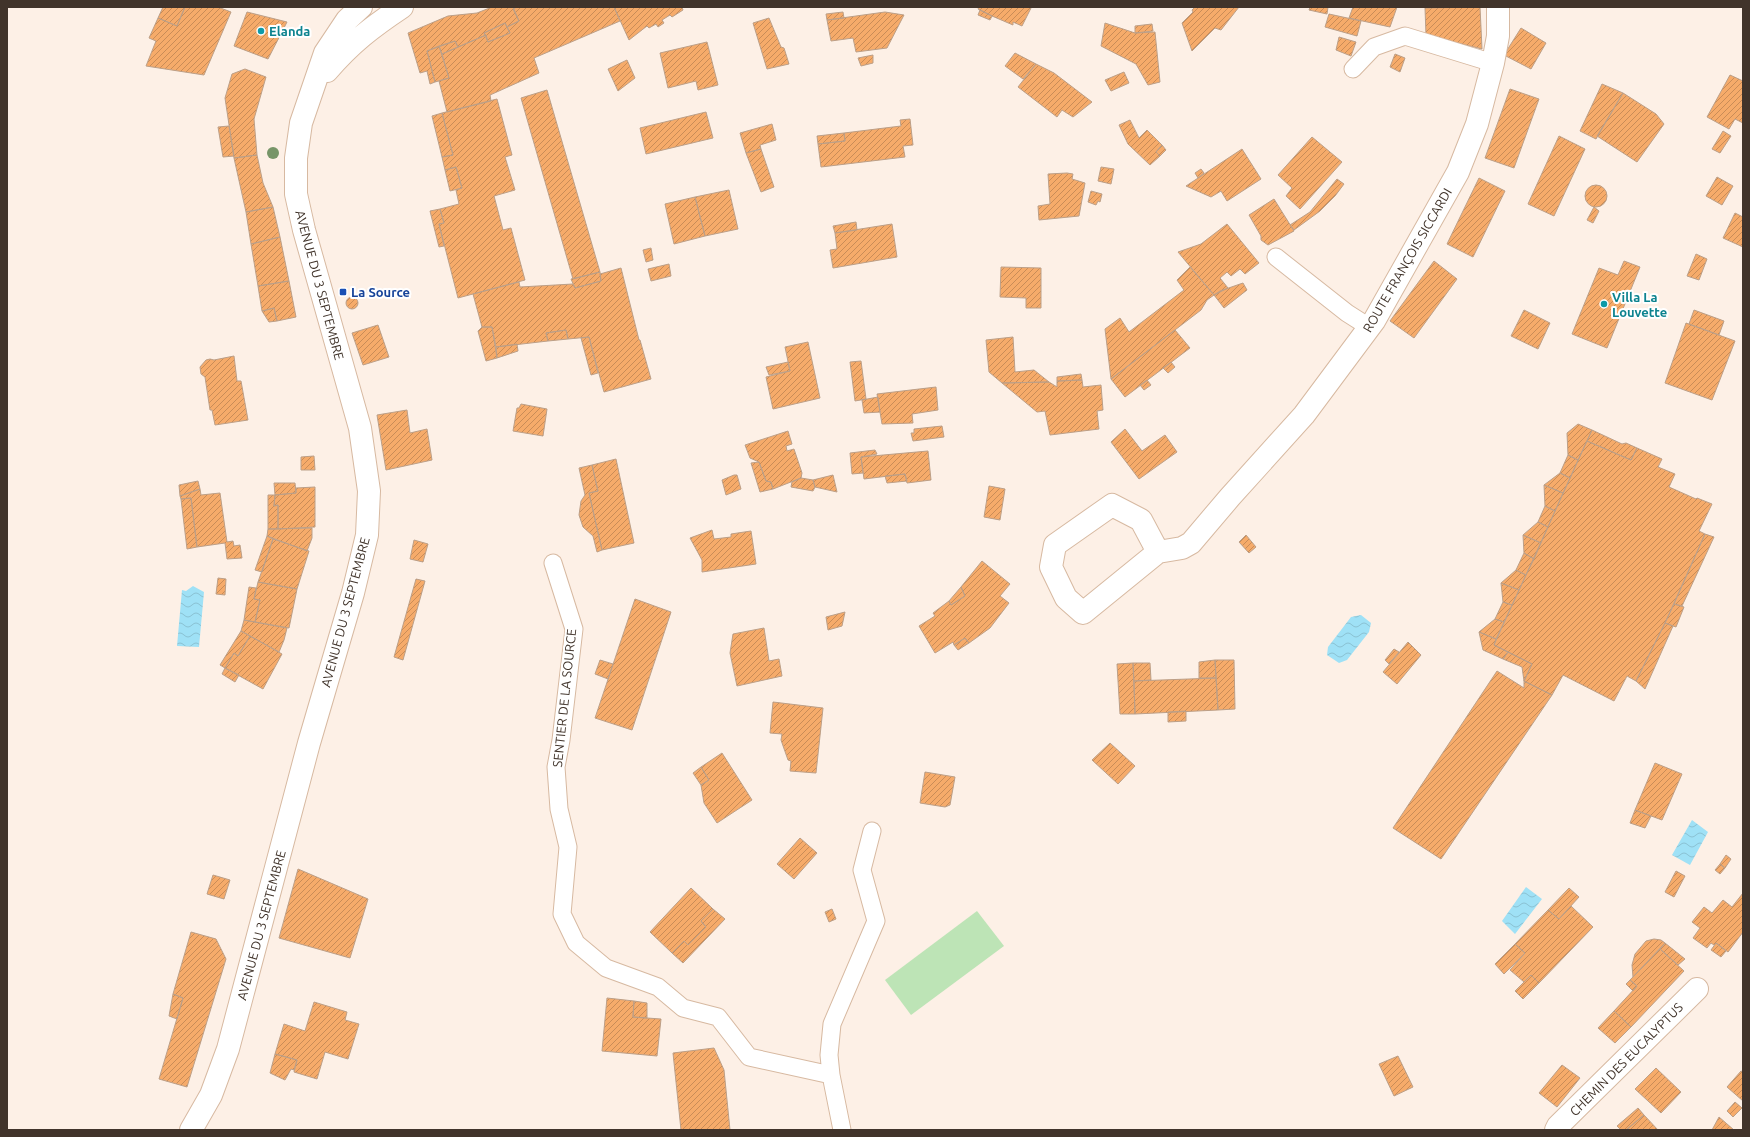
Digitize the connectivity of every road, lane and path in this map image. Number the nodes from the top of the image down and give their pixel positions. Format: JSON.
{"nodes":[{"id":1,"x":361,"y":7,"type":"edge"},
{"id":2,"x":402,"y":7,"type":"edge"},
{"id":3,"x":1498,"y":7,"type":"edge"},
{"id":4,"x":1493,"y":63,"type":"junction"},
{"id":5,"x":1353,"y":69,"type":"dead end"},
{"id":6,"x":314,"y":85,"type":"junction"},
{"id":7,"x":1276,"y":257,"type":"dead end"},
{"id":8,"x":1369,"y":327,"type":"junction"},
{"id":9,"x":1158,"y":552,"type":"junction"},
{"id":10,"x":553,"y":563,"type":"dead end"},
{"id":11,"x":872,"y":831,"type":"dead end"},
{"id":12,"x":1697,"y":989,"type":"dead end"},
{"id":13,"x":831,"y":1075,"type":"junction"},
{"id":14,"x":191,"y":1130,"type":"edge"},
{"id":15,"x":842,"y":1130,"type":"edge"},
{"id":16,"x":1556,"y":1130,"type":"edge"}],
"edges":[{"from":1,"to":6,"type":"main road","name":"AVENUE DU 3 SEPTEMBRE"},
{"from":2,"to":6,"type":"main road","name":"AVENUE DU 3 SEPTEMBRE"},
{"from":3,"to":4,"type":"main road","name":"ROUTE FRANÇOIS SICCARDI"},
{"from":4,"to":5,"type":"lane"},
{"from":4,"to":8,"type":"main road","name":"ROUTE FRANÇOIS SICCARDI"},
{"from":6,"to":14,"type":"main road","name":"AVENUE DU 3 SEPTEMBRE"},
{"from":7,"to":8,"type":"lane"},
{"from":8,"to":9,"type":"main road","name":"ROUTE FRANÇOIS SICCARDI"},
{"from":9,"to":9,"type":"main road","name":"ROUTE FRANÇOIS SICCARDI"},
{"from":10,"to":13,"type":"lane","name":"SENTIER DE LA SOURCE"},
{"from":11,"to":13,"type":"lane"},
{"from":12,"to":16,"type":"main road","name":"CHEMIN DES EUCALYPTUS"},
{"from":13,"to":15,"type":"lane"}]}
